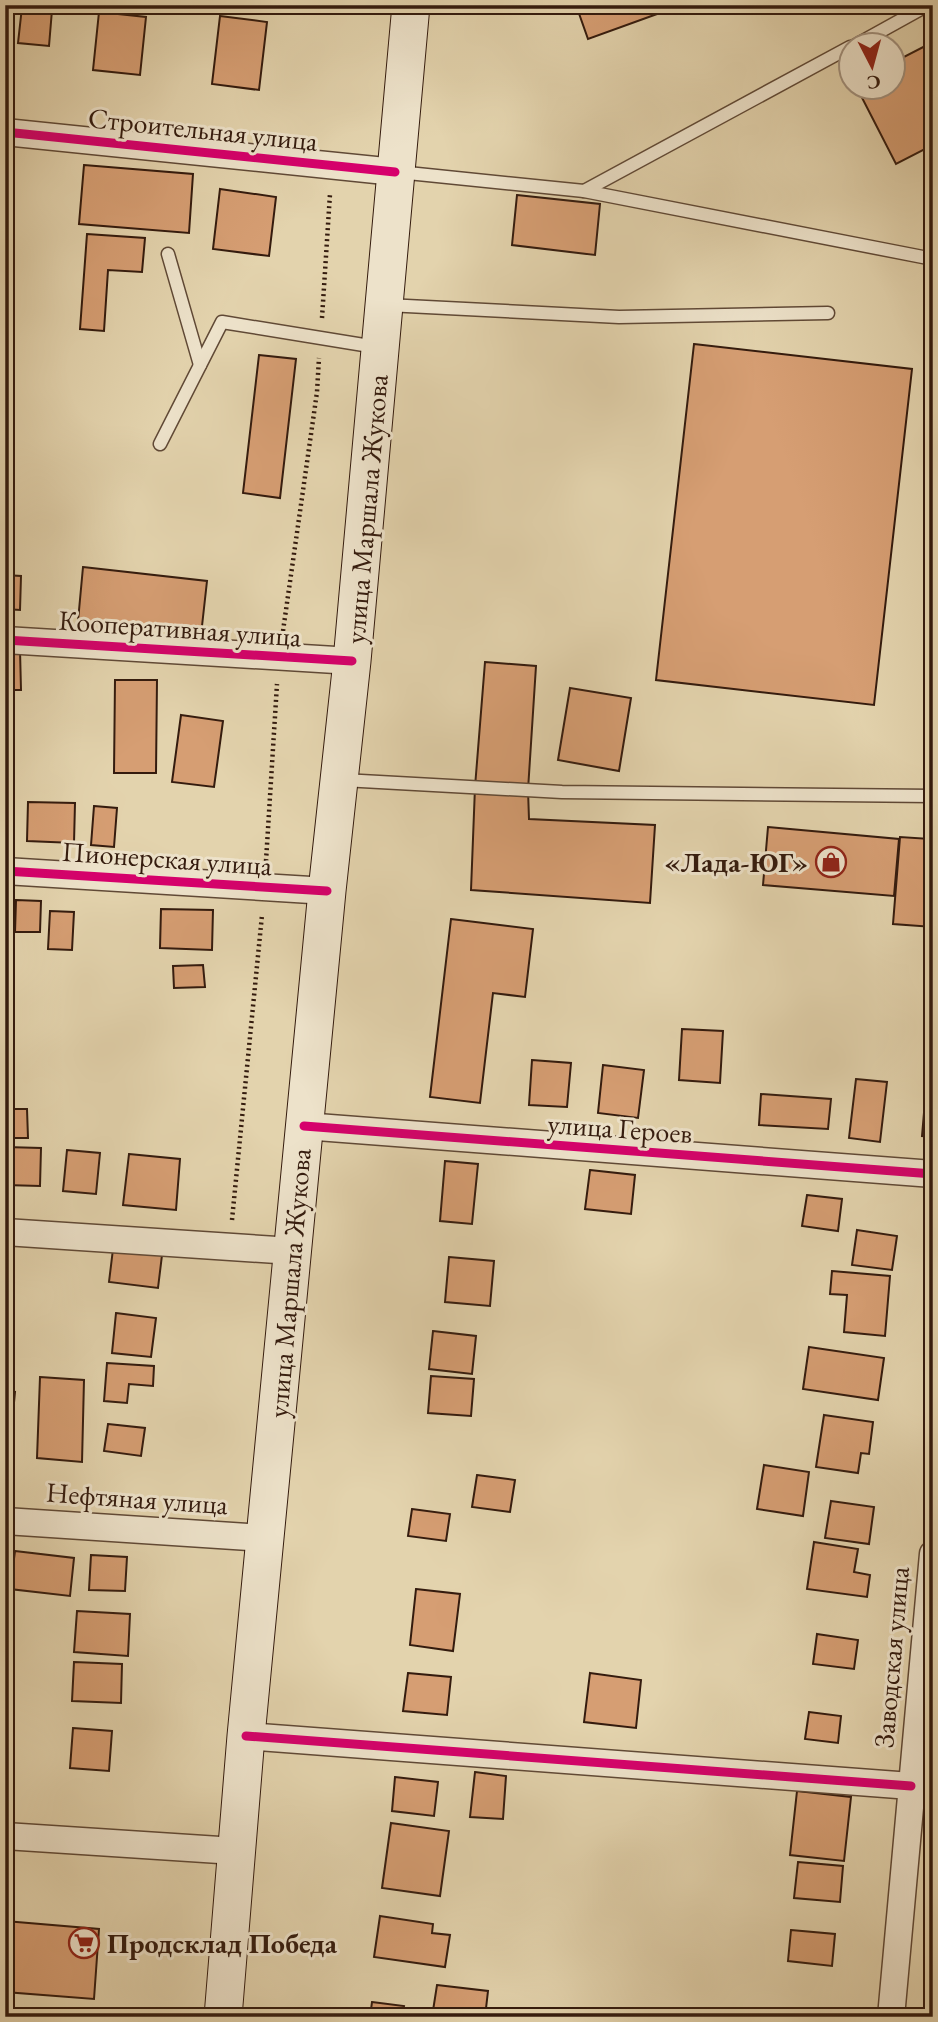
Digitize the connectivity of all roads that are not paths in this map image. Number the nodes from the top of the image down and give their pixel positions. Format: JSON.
{"nodes":[{"id":1,"x":411,"y":5,"type":"edge"},
{"id":2,"x":928,"y":5,"type":"edge"},
{"id":3,"x":878,"y":32,"type":"edge"},
{"id":4,"x":836,"y":55,"type":"edge"},
{"id":5,"x":5,"y":132,"type":"edge"},
{"id":6,"x":395,"y":172,"type":"junction"},
{"id":7,"x":584,"y":191,"type":"junction"},
{"id":8,"x":168,"y":254,"type":"dead end"},
{"id":9,"x":933,"y":259,"type":"edge"},
{"id":10,"x":383,"y":305,"type":"junction"},
{"id":11,"x":828,"y":313,"type":"dead end"},
{"id":12,"x":380,"y":347,"type":"junction"},
{"id":13,"x":200,"y":365,"type":"junction"},
{"id":14,"x":160,"y":444,"type":"dead end"},
{"id":15,"x":5,"y":640,"type":"edge"},
{"id":16,"x":352,"y":661,"type":"junction"},
{"id":17,"x":339,"y":780,"type":"junction"},
{"id":18,"x":933,"y":796,"type":"edge"},
{"id":19,"x":5,"y":871,"type":"edge"},
{"id":20,"x":327,"y":891,"type":"junction"},
{"id":21,"x":304,"y":1126,"type":"junction"},
{"id":22,"x":933,"y":1174,"type":"edge"},
{"id":23,"x":5,"y":1232,"type":"edge"},
{"id":24,"x":292,"y":1251,"type":"junction"},
{"id":25,"x":5,"y":1521,"type":"edge"},
{"id":26,"x":265,"y":1538,"type":"junction"},
{"id":27,"x":933,"y":1554,"type":"edge"},
{"id":28,"x":246,"y":1736,"type":"junction"},
{"id":29,"x":911,"y":1786,"type":"junction"},
{"id":30,"x":5,"y":1836,"type":"edge"},
{"id":31,"x":235,"y":1851,"type":"junction"},
{"id":32,"x":223,"y":2017,"type":"edge"},
{"id":33,"x":891,"y":2017,"type":"edge"}],
"edges":[{"from":1,"to":6,"type":"main road","name":"улица Маршала Жукова"},
{"from":2,"to":3,"type":"lane"},
{"from":4,"to":7,"type":"lane"},
{"from":5,"to":6,"type":"street","name":"Строительная улица"},
{"from":6,"to":7,"type":"lane"},
{"from":6,"to":10,"type":"main road","name":"улица Маршала Жукова"},
{"from":7,"to":9,"type":"lane"},
{"from":8,"to":13,"type":"lane"},
{"from":10,"to":11,"type":"lane"},
{"from":10,"to":12,"type":"main road","name":"улица Маршала Жукова"},
{"from":12,"to":13,"type":"lane"},
{"from":12,"to":16,"type":"main road","name":"улица Маршала Жукова"},
{"from":13,"to":14,"type":"lane"},
{"from":15,"to":16,"type":"street","name":"Кооперативная улица"},
{"from":16,"to":17,"type":"main road","name":"улица Маршала Жукова"},
{"from":17,"to":18,"type":"lane"},
{"from":17,"to":20,"type":"main road","name":"улица Маршала Жукова"},
{"from":19,"to":20,"type":"street","name":"Пионерская улица"},
{"from":20,"to":21,"type":"main road","name":"улица Маршала Жукова"},
{"from":21,"to":22,"type":"street","name":"улица Героев"},
{"from":21,"to":24,"type":"main road","name":"улица Маршала Жукова"},
{"from":23,"to":24,"type":"street"},
{"from":24,"to":26,"type":"main road","name":"улица Маршала Жукова"},
{"from":25,"to":26,"type":"street","name":"Нефтяная улица"},
{"from":26,"to":28,"type":"main road","name":"улица Маршала Жукова"},
{"from":27,"to":29,"type":"street","name":"Заводская улица"},
{"from":28,"to":29,"type":"street"},
{"from":28,"to":31,"type":"main road","name":"улица Маршала Жукова"},
{"from":29,"to":33,"type":"street","name":"Заводская улица"},
{"from":30,"to":31,"type":"street"},
{"from":31,"to":32,"type":"main road","name":"улица Маршала Жукова"}]}
